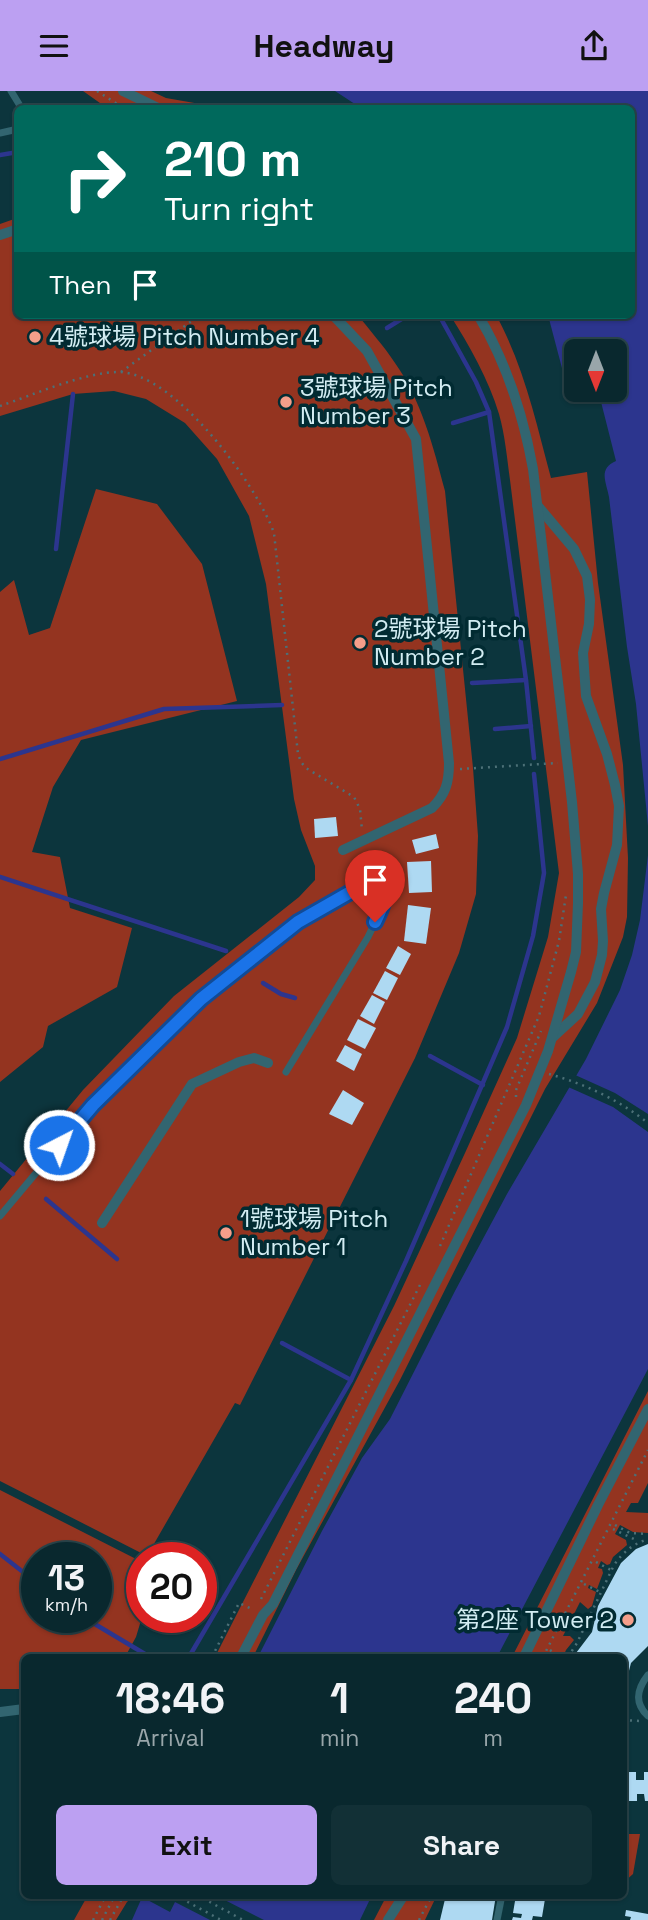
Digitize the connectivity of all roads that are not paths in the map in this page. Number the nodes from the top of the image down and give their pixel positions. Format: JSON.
{"nodes":[{"id":1,"x":123,"y":91,"type":"edge"},
{"id":2,"x":152,"y":105,"type":"edge"},
{"id":3,"x":337,"y":319,"type":"edge"},
{"id":4,"x":480,"y":319,"type":"edge"},
{"id":5,"x":537,"y":505,"type":"junction"},
{"id":6,"x":343,"y":850,"type":"dead end"},
{"id":7,"x":552,"y":1038,"type":"junction"},
{"id":8,"x":268,"y":1063,"type":"dead end"},
{"id":9,"x":286,"y":1072,"type":"dead end"},
{"id":10,"x":0,"y":1216,"type":"edge"},
{"id":11,"x":102,"y":1223,"type":"dead end"},
{"id":12,"x":648,"y":1409,"type":"edge"},
{"id":13,"x":242,"y":1654,"type":"edge"},
{"id":14,"x":525,"y":1654,"type":"edge"},
{"id":15,"x":648,"y":1675,"type":"edge"},
{"id":16,"x":21,"y":1709,"type":"edge"},
{"id":17,"x":0,"y":1712,"type":"edge"},
{"id":18,"x":648,"y":1716,"type":"edge"},
{"id":19,"x":401,"y":1899,"type":"edge"},
{"id":20,"x":501,"y":1899,"type":"edge"},
{"id":21,"x":388,"y":1920,"type":"edge"},
{"id":22,"x":498,"y":1920,"type":"edge"}],
"edges":[{"from":1,"to":2,"type":"street"},
{"from":3,"to":6,"type":"street"},
{"from":4,"to":5,"type":"street"},
{"from":5,"to":7,"type":"street"},
{"from":5,"to":7,"type":"street"},
{"from":7,"to":13,"type":"street"},
{"from":8,"to":11,"type":"street"},
{"from":9,"to":10,"type":"lane"},
{"from":12,"to":14,"type":"street"},
{"from":15,"to":18,"type":"lane"},
{"from":16,"to":17,"type":"street"},
{"from":19,"to":21,"type":"street"},
{"from":20,"to":22,"type":"lane"}]}
